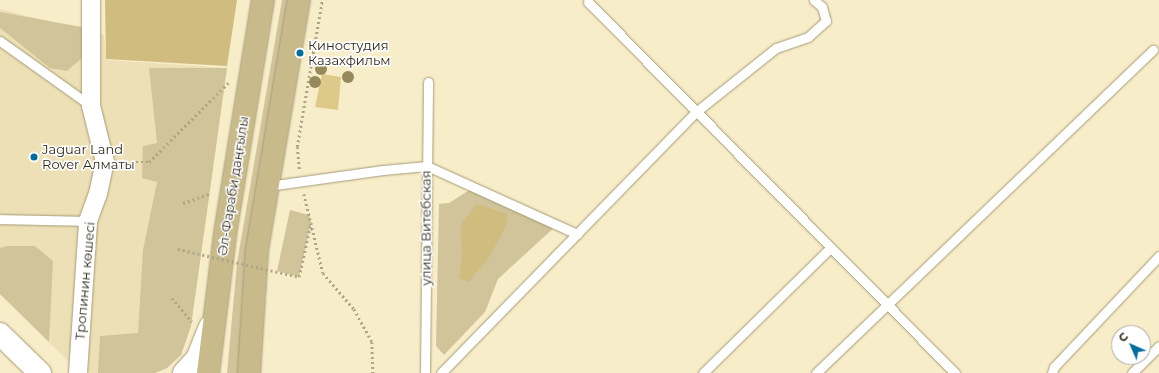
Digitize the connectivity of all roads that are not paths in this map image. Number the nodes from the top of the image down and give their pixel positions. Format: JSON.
{"nodes":[{"id":1,"x":91,"y":0,"type":"edge"},
{"id":2,"x":264,"y":0,"type":"edge"},
{"id":3,"x":299,"y":0,"type":"edge"},
{"id":4,"x":814,"y":0,"type":"edge"},
{"id":5,"x":588,"y":2,"type":"dead end"},
{"id":6,"x":0,"y":41,"type":"edge"},
{"id":7,"x":1153,"y":50,"type":"dead end"},
{"id":8,"x":428,"y":82,"type":"dead end"},
{"id":9,"x":91,"y":106,"type":"junction"},
{"id":10,"x":697,"y":111,"type":"junction"},
{"id":11,"x":426,"y":166,"type":"junction"},
{"id":12,"x":268,"y":186,"type":"junction"},
{"id":13,"x":0,"y":219,"type":"edge"},
{"id":14,"x":88,"y":221,"type":"junction"},
{"id":15,"x":577,"y":234,"type":"junction"},
{"id":16,"x":830,"y":248,"type":"junction"},
{"id":17,"x":1159,"y":256,"type":"edge"},
{"id":18,"x":887,"y":305,"type":"junction"},
{"id":19,"x":215,"y":308,"type":"junction"},
{"id":20,"x":0,"y":334,"type":"edge"},
{"id":21,"x":1159,"y":346,"type":"edge"},
{"id":22,"x":40,"y":371,"type":"edge"},
{"id":23,"x":78,"y":373,"type":"edge"},
{"id":24,"x":184,"y":373,"type":"edge"},
{"id":25,"x":208,"y":373,"type":"edge"},
{"id":26,"x":249,"y":373,"type":"edge"},
{"id":27,"x":425,"y":373,"type":"edge"},
{"id":28,"x":441,"y":373,"type":"edge"},
{"id":29,"x":703,"y":373,"type":"edge"},
{"id":30,"x":816,"y":373,"type":"edge"},
{"id":31,"x":955,"y":373,"type":"edge"},
{"id":32,"x":1052,"y":373,"type":"edge"},
{"id":33,"x":1132,"y":373,"type":"edge"}],
"edges":[{"from":1,"to":9,"type":"street","name":"Тропинин көшесі"},
{"from":2,"to":19,"type":"main road","name":"Әл-Фараби даңғылы"},
{"from":3,"to":12,"type":"main road"},
{"from":4,"to":10,"type":"lane"},
{"from":5,"to":10,"type":"lane"},
{"from":6,"to":9,"type":"lane"},
{"from":7,"to":18,"type":"lane"},
{"from":8,"to":11,"type":"lane","name":"улица Витебская"},
{"from":9,"to":14,"type":"street","name":"Тропинин көшесі"},
{"from":10,"to":15,"type":"lane"},
{"from":10,"to":16,"type":"lane"},
{"from":11,"to":12,"type":"lane"},
{"from":11,"to":15,"type":"lane"},
{"from":11,"to":27,"type":"lane","name":"улица Витебская"},
{"from":12,"to":26,"type":"main road"},
{"from":13,"to":14,"type":"lane"},
{"from":14,"to":23,"type":"street","name":"Тропинин көшесі"},
{"from":15,"to":28,"type":"lane"},
{"from":16,"to":18,"type":"lane"},
{"from":16,"to":29,"type":"lane"},
{"from":17,"to":32,"type":"lane"},
{"from":18,"to":30,"type":"lane"},
{"from":18,"to":31,"type":"lane"},
{"from":19,"to":24,"type":"street"},
{"from":19,"to":25,"type":"main road","name":"Әл-Фараби даңғылы"},
{"from":20,"to":22,"type":"street"},
{"from":21,"to":33,"type":"lane"}]}
